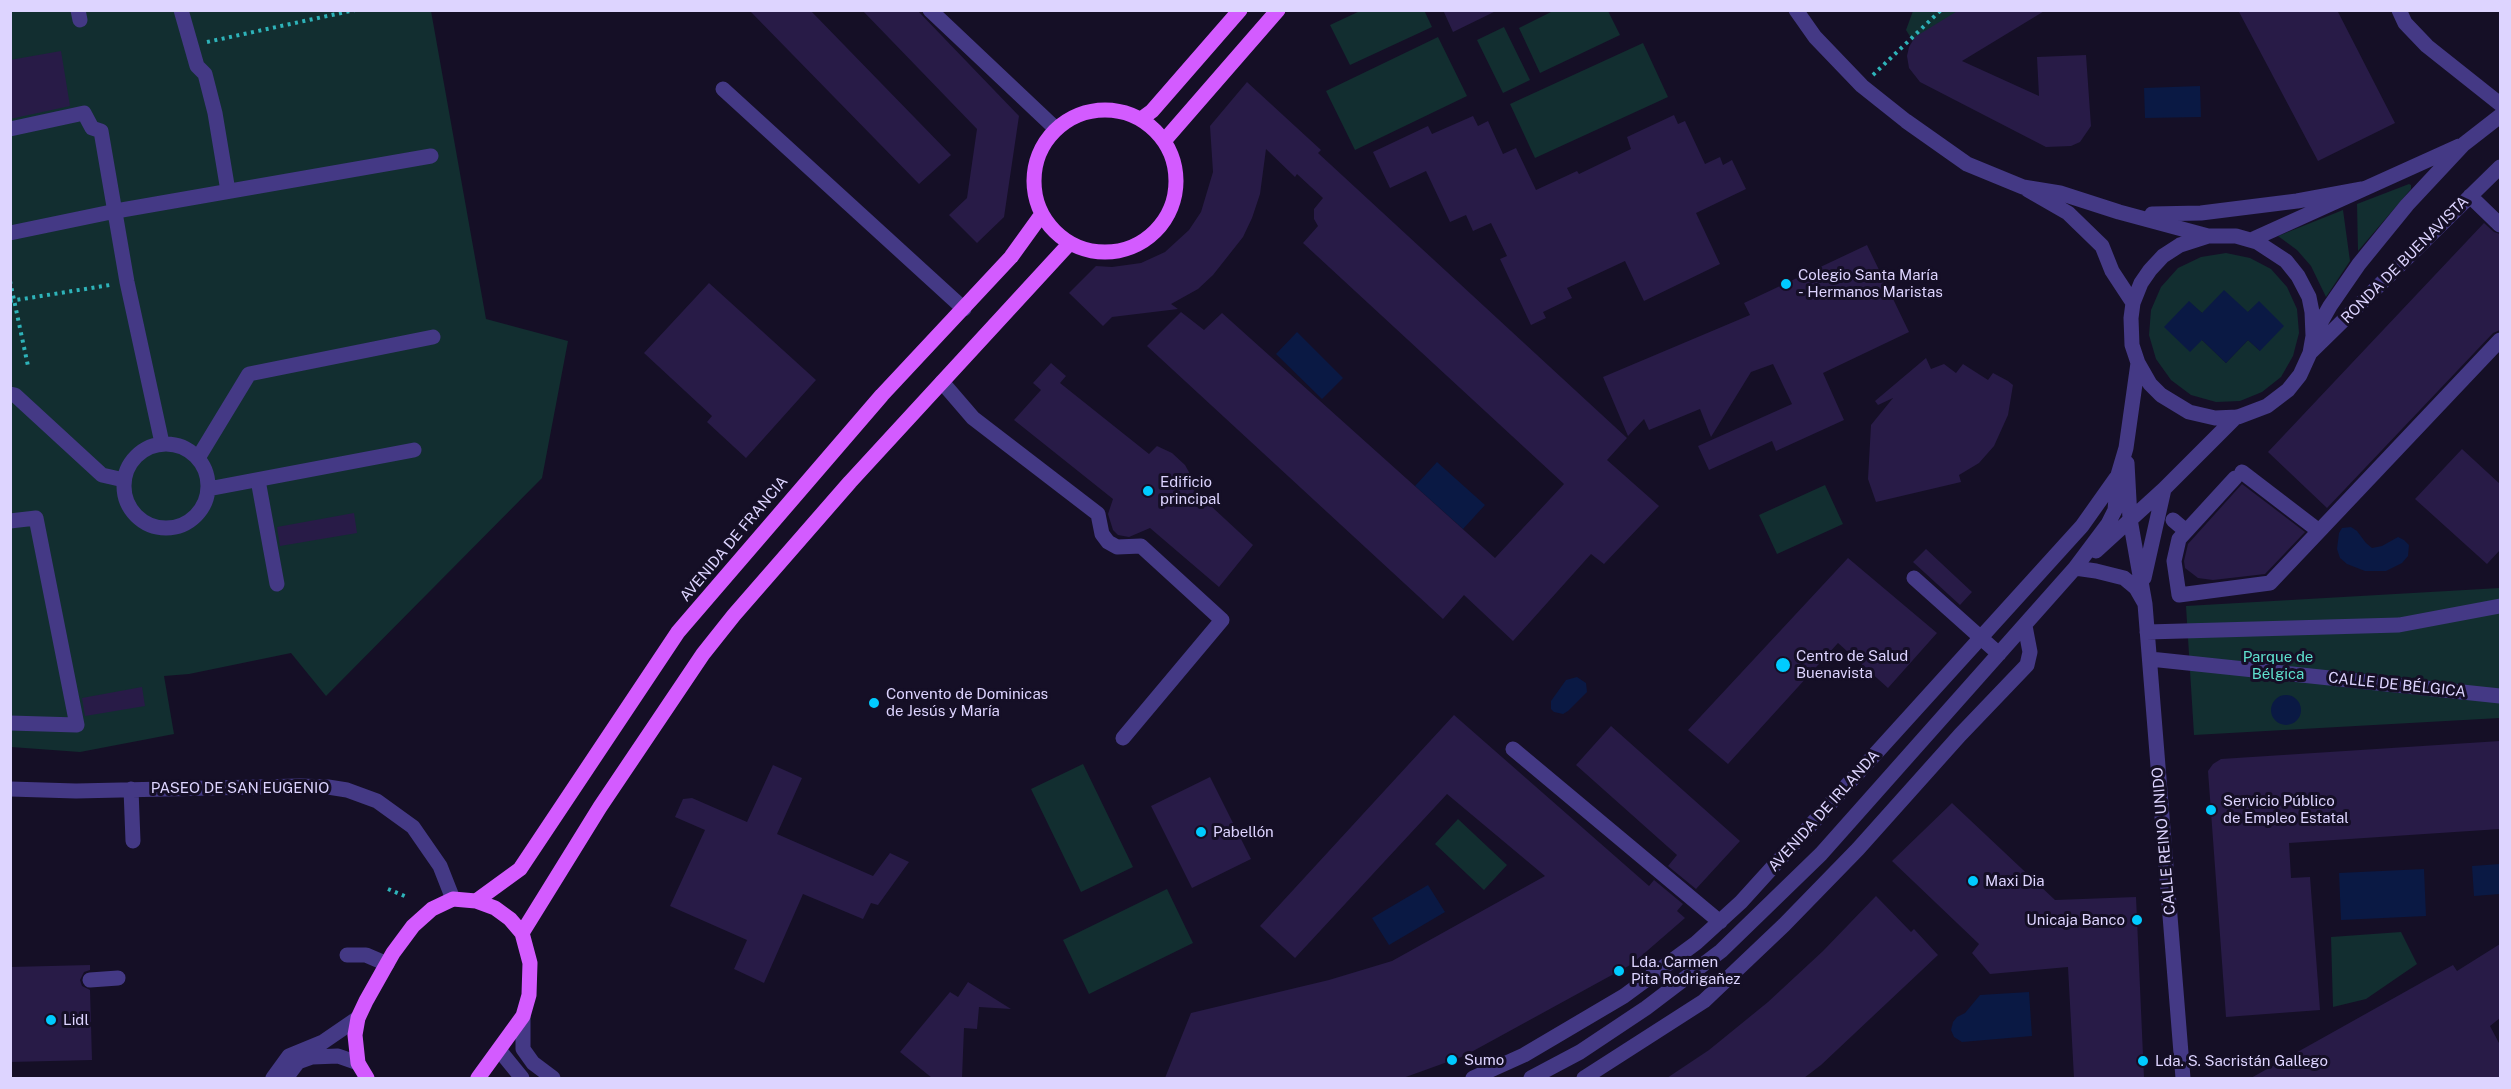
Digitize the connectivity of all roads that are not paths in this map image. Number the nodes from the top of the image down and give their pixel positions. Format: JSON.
{"nodes":[{"id":1,"x":181,"y":10,"type":"edge"},
{"id":2,"x":930,"y":10,"type":"edge"},
{"id":3,"x":1240,"y":10,"type":"edge"},
{"id":4,"x":1278,"y":10,"type":"edge"},
{"id":5,"x":1796,"y":10,"type":"edge"},
{"id":6,"x":2399,"y":10,"type":"edge"},
{"id":7,"x":723,"y":89,"type":"dead end"},
{"id":8,"x":2500,"y":104,"type":"edge"},
{"id":9,"x":2500,"y":116,"type":"edge"},
{"id":10,"x":1141,"y":119,"type":"junction"},
{"id":11,"x":10,"y":129,"type":"edge"},
{"id":12,"x":1056,"y":129,"type":"junction"},
{"id":13,"x":1164,"y":141,"type":"junction"},
{"id":14,"x":2464,"y":144,"type":"junction"},
{"id":15,"x":431,"y":156,"type":"dead end"},
{"id":16,"x":2500,"y":166,"type":"edge"},
{"id":17,"x":2023,"y":187,"type":"junction"},
{"id":18,"x":2362,"y":189,"type":"junction"},
{"id":19,"x":228,"y":191,"type":"junction"},
{"id":20,"x":2470,"y":196,"type":"junction"},
{"id":21,"x":116,"y":211,"type":"junction"},
{"id":22,"x":2119,"y":212,"type":"junction"},
{"id":23,"x":1042,"y":214,"type":"junction"},
{"id":24,"x":2500,"y":225,"type":"edge"},
{"id":25,"x":10,"y":233,"type":"edge"},
{"id":26,"x":2208,"y":236,"type":"junction"},
{"id":27,"x":2251,"y":240,"type":"junction"},
{"id":28,"x":1070,"y":243,"type":"junction"},
{"id":29,"x":2133,"y":303,"type":"junction"},
{"id":30,"x":964,"y":309,"type":"junction"},
{"id":31,"x":2313,"y":336,"type":"junction"},
{"id":32,"x":433,"y":337,"type":"dead end"},
{"id":33,"x":2500,"y":340,"type":"edge"},
{"id":34,"x":2310,"y":354,"type":"junction"},
{"id":35,"x":2138,"y":363,"type":"junction"},
{"id":36,"x":942,"y":382,"type":"junction"},
{"id":37,"x":10,"y":394,"type":"edge"},
{"id":38,"x":2236,"y":417,"type":"junction"},
{"id":39,"x":162,"y":443,"type":"junction"},
{"id":40,"x":2126,"y":448,"type":"junction"},
{"id":41,"x":414,"y":450,"type":"dead end"},
{"id":42,"x":198,"y":458,"type":"junction"},
{"id":43,"x":2118,"y":475,"type":"junction"},
{"id":44,"x":124,"y":480,"type":"junction"},
{"id":45,"x":258,"y":480,"type":"junction"},
{"id":46,"x":208,"y":489,"type":"junction"},
{"id":47,"x":2164,"y":489,"type":"junction"},
{"id":48,"x":2130,"y":519,"type":"junction"},
{"id":49,"x":2172,"y":520,"type":"dead end"},
{"id":50,"x":10,"y":521,"type":"edge"},
{"id":51,"x":2186,"y":531,"type":"junction"},
{"id":52,"x":2319,"y":531,"type":"junction"},
{"id":53,"x":2075,"y":568,"type":"junction"},
{"id":54,"x":1914,"y":578,"type":"dead end"},
{"id":55,"x":277,"y":584,"type":"dead end"},
{"id":56,"x":2143,"y":584,"type":"junction"},
{"id":57,"x":2145,"y":604,"type":"junction"},
{"id":58,"x":2500,"y":606,"type":"edge"},
{"id":59,"x":2025,"y":626,"type":"junction"},
{"id":60,"x":2147,"y":632,"type":"junction"},
{"id":61,"x":1981,"y":637,"type":"junction"},
{"id":62,"x":1999,"y":654,"type":"junction"},
{"id":63,"x":2150,"y":659,"type":"junction"},
{"id":64,"x":2500,"y":696,"type":"edge"},
{"id":65,"x":10,"y":723,"type":"edge"},
{"id":66,"x":1123,"y":738,"type":"dead end"},
{"id":67,"x":1513,"y":749,"type":"dead end"},
{"id":68,"x":10,"y":789,"type":"edge"},
{"id":69,"x":131,"y":789,"type":"junction"},
{"id":70,"x":1840,"y":832,"type":"junction"},
{"id":71,"x":133,"y":841,"type":"dead end"},
{"id":72,"x":1858,"y":849,"type":"junction"},
{"id":73,"x":453,"y":899,"type":"junction"},
{"id":74,"x":476,"y":902,"type":"junction"},
{"id":75,"x":1720,"y":922,"type":"junction"},
{"id":76,"x":522,"y":933,"type":"junction"},
{"id":77,"x":347,"y":955,"type":"dead end"},
{"id":78,"x":387,"y":964,"type":"junction"},
{"id":79,"x":118,"y":978,"type":"dead end"},
{"id":80,"x":90,"y":980,"type":"dead end"},
{"id":81,"x":523,"y":1016,"type":"junction"},
{"id":82,"x":358,"y":1018,"type":"junction"},
{"id":83,"x":500,"y":1051,"type":"junction"},
{"id":84,"x":358,"y":1063,"type":"junction"},
{"id":85,"x":273,"y":1078,"type":"edge"},
{"id":86,"x":286,"y":1078,"type":"edge"},
{"id":87,"x":367,"y":1078,"type":"edge"},
{"id":88,"x":478,"y":1078,"type":"edge"},
{"id":89,"x":522,"y":1078,"type":"edge"},
{"id":90,"x":553,"y":1078,"type":"edge"},
{"id":91,"x":1473,"y":1078,"type":"edge"},
{"id":92,"x":1531,"y":1078,"type":"edge"},
{"id":93,"x":1584,"y":1078,"type":"edge"},
{"id":94,"x":2183,"y":1078,"type":"edge"}],
"edges":[{"from":1,"to":19,"type":"street"},
{"from":2,"to":12,"type":"street"},
{"from":3,"to":10,"type":"main road"},
{"from":4,"to":13,"type":"main road"},
{"from":5,"to":17,"type":"street","name":"RONDA DE BUENAVISTA"},
{"from":6,"to":8,"type":"street"},
{"from":7,"to":30,"type":"street"},
{"from":9,"to":14,"type":"street","name":"RONDA DE BUENAVISTA"},
{"from":10,"to":12,"type":"main road"},
{"from":10,"to":13,"type":"main road"},
{"from":11,"to":21,"type":"street"},
{"from":12,"to":23,"type":"main road"},
{"from":13,"to":28,"type":"main road"},
{"from":14,"to":18,"type":"street","name":"RONDA DE BUENAVISTA"},
{"from":14,"to":31,"type":"street","name":"RONDA DE BUENAVISTA"},
{"from":15,"to":19,"type":"street"},
{"from":16,"to":20,"type":"street","name":"RONDA DE BUENAVISTA"},
{"from":17,"to":22,"type":"street","name":"RONDA DE BUENAVISTA"},
{"from":17,"to":29,"type":"street","name":"RONDA DE BUENAVISTA"},
{"from":18,"to":22,"type":"street","name":"RONDA DE BUENAVISTA"},
{"from":18,"to":27,"type":"street","name":"RONDA DE BUENAVISTA"},
{"from":19,"to":21,"type":"street"},
{"from":20,"to":24,"type":"street"},
{"from":20,"to":34,"type":"street","name":"RONDA DE BUENAVISTA"},
{"from":21,"to":25,"type":"street"},
{"from":21,"to":39,"type":"street"},
{"from":22,"to":26,"type":"street","name":"RONDA DE BUENAVISTA"},
{"from":23,"to":28,"type":"main road"},
{"from":23,"to":30,"type":"main road","name":"AVENIDA DE FRANCIA"},
{"from":26,"to":27,"type":"street","name":"RONDA DE BUENAVISTA"},
{"from":26,"to":29,"type":"street","name":"RONDA DE BUENAVISTA"},
{"from":27,"to":31,"type":"street","name":"RONDA DE BUENAVISTA"},
{"from":28,"to":36,"type":"main road"},
{"from":29,"to":35,"type":"street","name":"RONDA DE BUENAVISTA"},
{"from":30,"to":74,"type":"main road","name":"AVENIDA DE FRANCIA"},
{"from":31,"to":34,"type":"street","name":"RONDA DE BUENAVISTA"},
{"from":32,"to":42,"type":"street"},
{"from":33,"to":52,"type":"street"},
{"from":34,"to":38,"type":"street","name":"RONDA DE BUENAVISTA"},
{"from":35,"to":38,"type":"street","name":"RONDA DE BUENAVISTA"},
{"from":35,"to":40,"type":"street","name":"AVENIDA DE IRLANDA"},
{"from":36,"to":66,"type":"street"},
{"from":36,"to":76,"type":"main road"},
{"from":37,"to":44,"type":"street"},
{"from":38,"to":47,"type":"street","name":"AVENIDA DE IRLANDA"},
{"from":39,"to":42,"type":"street"},
{"from":39,"to":44,"type":"street"},
{"from":40,"to":43,"type":"street","name":"AVENIDA DE IRLANDA"},
{"from":40,"to":48,"type":"street","name":"CALLE REINO UNIDO"},
{"from":41,"to":45,"type":"street"},
{"from":42,"to":46,"type":"street"},
{"from":43,"to":53,"type":"street","name":"AVENIDA DE IRLANDA"},
{"from":43,"to":61,"type":"street","name":"AVENIDA DE IRLANDA"},
{"from":44,"to":46,"type":"street"},
{"from":45,"to":46,"type":"street"},
{"from":45,"to":55,"type":"street"},
{"from":47,"to":48,"type":"street","name":"AVENIDA DE IRLANDA"},
{"from":47,"to":56,"type":"street","name":"CALLE REINO UNIDO"},
{"from":48,"to":53,"type":"street","name":"AVENIDA DE IRLANDA"},
{"from":48,"to":56,"type":"street","name":"CALLE REINO UNIDO"},
{"from":49,"to":51,"type":"street"},
{"from":50,"to":65,"type":"street"},
{"from":51,"to":52,"type":"street"},
{"from":51,"to":52,"type":"street"},
{"from":53,"to":57,"type":"street"},
{"from":53,"to":59,"type":"street","name":"AVENIDA DE IRLANDA"},
{"from":54,"to":61,"type":"street"},
{"from":56,"to":57,"type":"street","name":"CALLE REINO UNIDO"},
{"from":57,"to":60,"type":"street","name":"CALLE REINO UNIDO"},
{"from":58,"to":60,"type":"street"},
{"from":59,"to":62,"type":"street","name":"AVENIDA DE IRLANDA"},
{"from":59,"to":72,"type":"street"},
{"from":60,"to":63,"type":"street","name":"CALLE REINO UNIDO"},
{"from":61,"to":62,"type":"street"},
{"from":61,"to":75,"type":"street","name":"AVENIDA DE IRLANDA"},
{"from":62,"to":70,"type":"street","name":"AVENIDA DE IRLANDA"},
{"from":63,"to":64,"type":"street","name":"CALLE DE BÉLGICA"},
{"from":63,"to":94,"type":"street","name":"CALLE REINO UNIDO"},
{"from":67,"to":75,"type":"street"},
{"from":68,"to":69,"type":"street","name":"PASEO DE SAN EUGENIO"},
{"from":69,"to":71,"type":"street"},
{"from":69,"to":73,"type":"street","name":"PASEO DE SAN EUGENIO"},
{"from":70,"to":72,"type":"street","name":"AVENIDA DE IRLANDA"},
{"from":70,"to":92,"type":"street","name":"AVENIDA DE IRLANDA"},
{"from":72,"to":93,"type":"street"},
{"from":73,"to":74,"type":"main road"},
{"from":73,"to":78,"type":"main road"},
{"from":74,"to":76,"type":"main road"},
{"from":75,"to":91,"type":"street","name":"AVENIDA DE IRLANDA"},
{"from":76,"to":81,"type":"main road"},
{"from":77,"to":78,"type":"street"},
{"from":78,"to":82,"type":"main road"},
{"from":79,"to":80,"type":"street"},
{"from":81,"to":83,"type":"main road"},
{"from":81,"to":90,"type":"street"},
{"from":82,"to":84,"type":"main road"},
{"from":82,"to":85,"type":"street"},
{"from":83,"to":88,"type":"main road"},
{"from":83,"to":89,"type":"street"},
{"from":84,"to":86,"type":"street"},
{"from":84,"to":87,"type":"main road"}]}
